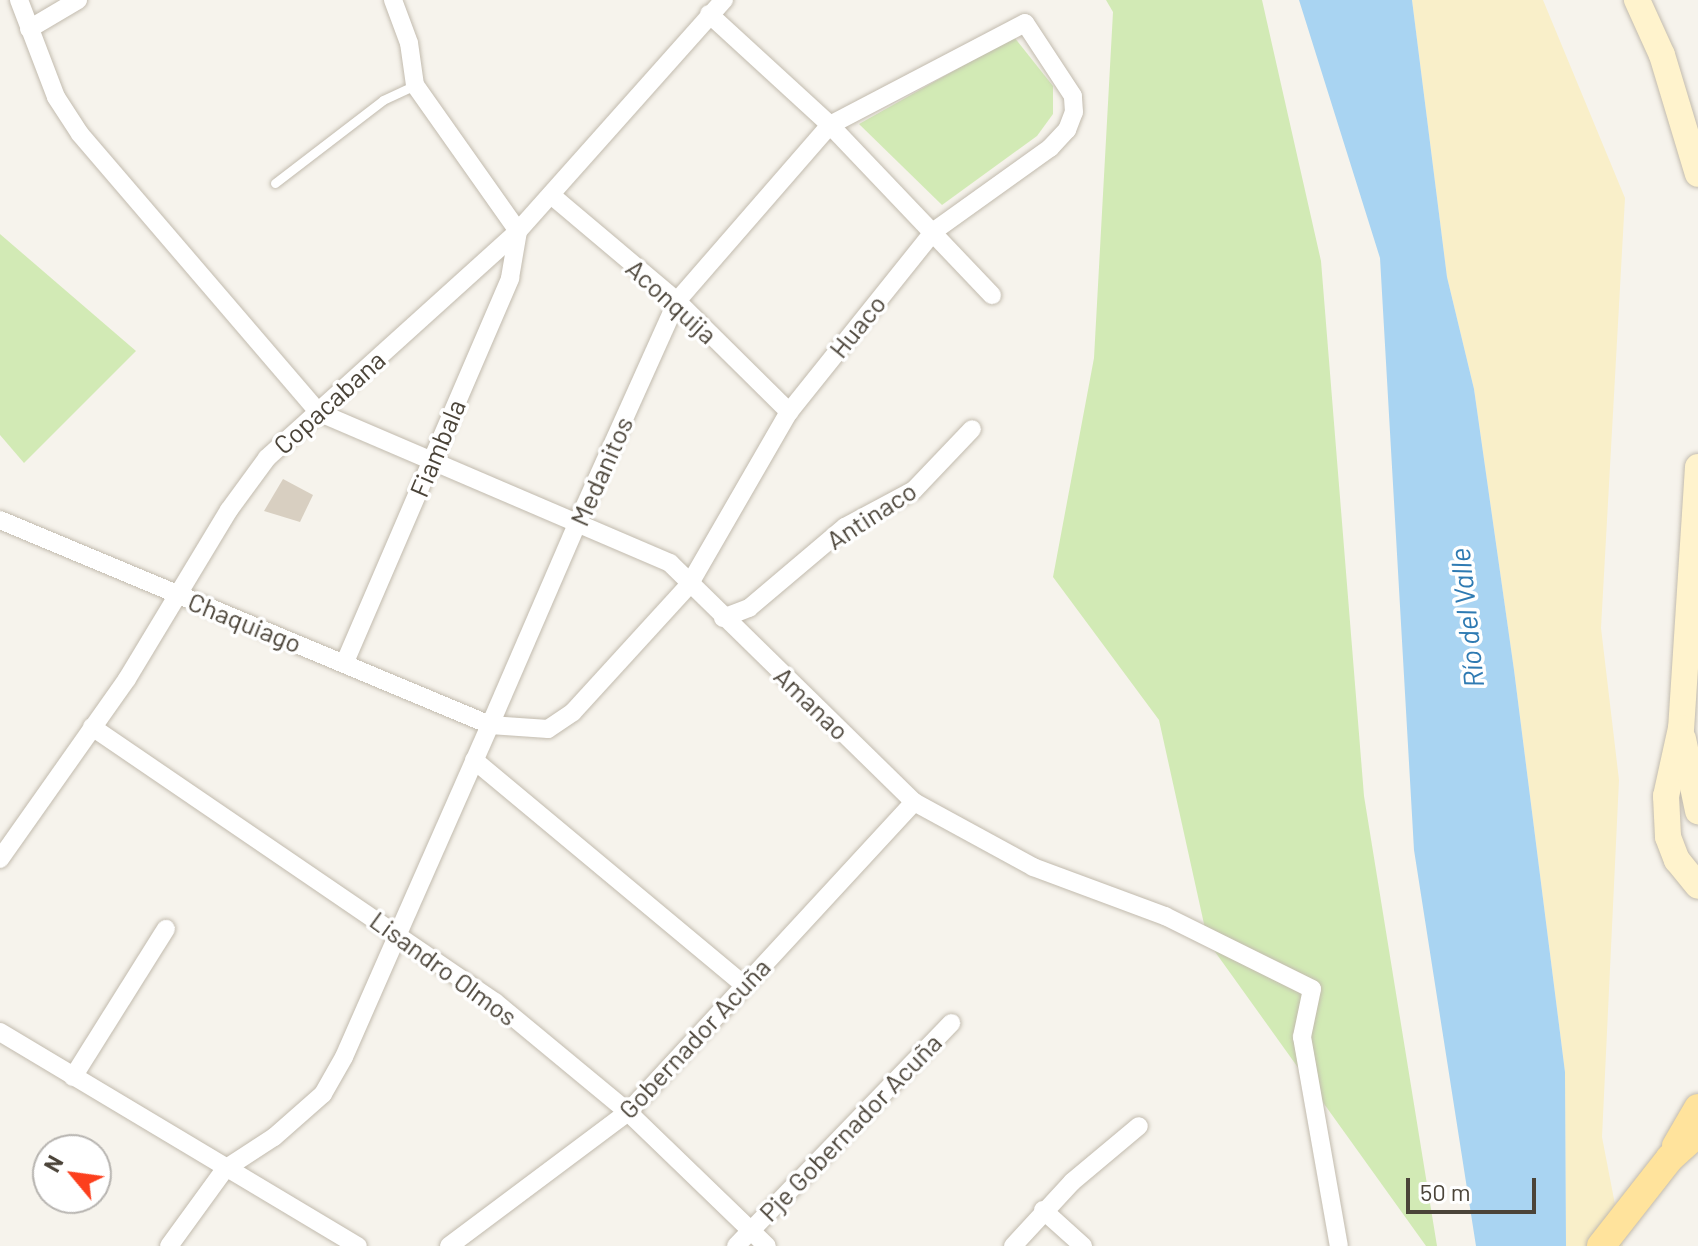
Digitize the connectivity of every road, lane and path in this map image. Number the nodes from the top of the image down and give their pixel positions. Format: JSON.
{"nodes":[{"id":1,"x":19,"y":0,"type":"edge"},
{"id":2,"x":78,"y":0,"type":"edge"},
{"id":3,"x":724,"y":0,"type":"edge"},
{"id":4,"x":1637,"y":0,"type":"edge"},
{"id":5,"x":394,"y":1,"type":"edge"},
{"id":6,"x":709,"y":14,"type":"junction"},
{"id":7,"x":29,"y":29,"type":"junction"},
{"id":8,"x":415,"y":85,"type":"junction"},
{"id":9,"x":1074,"y":112,"type":"joint"},
{"id":10,"x":830,"y":125,"type":"junction"},
{"id":11,"x":1698,"y":174,"type":"edge"},
{"id":12,"x":275,"y":183,"type":"dead end"},
{"id":13,"x":551,"y":195,"type":"junction"},
{"id":14,"x":518,"y":231,"type":"junction"},
{"id":15,"x":934,"y":231,"type":"junction"},
{"id":16,"x":992,"y":295,"type":"dead end"},
{"id":17,"x":677,"y":301,"type":"junction"},
{"id":18,"x":318,"y":412,"type":"junction"},
{"id":19,"x":789,"y":412,"type":"junction"},
{"id":20,"x":972,"y":429,"type":"dead end"},
{"id":21,"x":431,"y":463,"type":"junction"},
{"id":22,"x":1698,"y":467,"type":"edge"},
{"id":23,"x":0,"y":520,"type":"edge"},
{"id":24,"x":577,"y":524,"type":"junction"},
{"id":25,"x":689,"y":585,"type":"junction"},
{"id":26,"x":176,"y":594,"type":"junction"},
{"id":27,"x":723,"y":618,"type":"junction"},
{"id":28,"x":345,"y":662,"type":"junction"},
{"id":29,"x":490,"y":725,"type":"junction"},
{"id":30,"x":92,"y":727,"type":"junction"},
{"id":31,"x":1681,"y":728,"type":"junction"},
{"id":32,"x":474,"y":760,"type":"junction"},
{"id":33,"x":914,"y":802,"type":"junction"},
{"id":34,"x":1698,"y":811,"type":"edge"},
{"id":35,"x":0,"y":859,"type":"edge"},
{"id":36,"x":1698,"y":886,"type":"edge"},
{"id":37,"x":166,"y":929,"type":"dead end"},
{"id":38,"x":398,"y":934,"type":"junction"},
{"id":39,"x":744,"y":985,"type":"junction"},
{"id":40,"x":951,"y":1023,"type":"dead end"},
{"id":41,"x":0,"y":1032,"type":"edge"},
{"id":42,"x":73,"y":1077,"type":"junction"},
{"id":43,"x":1698,"y":1108,"type":"edge"},
{"id":44,"x":628,"y":1112,"type":"junction"},
{"id":45,"x":1139,"y":1126,"type":"dead end"},
{"id":46,"x":1698,"y":1133,"type":"edge"},
{"id":47,"x":1662,"y":1168,"type":"junction"},
{"id":48,"x":225,"y":1169,"type":"junction"},
{"id":49,"x":1043,"y":1210,"type":"junction"},
{"id":50,"x":749,"y":1231,"type":"junction"},
{"id":51,"x":169,"y":1246,"type":"edge"},
{"id":52,"x":358,"y":1246,"type":"edge"},
{"id":53,"x":449,"y":1246,"type":"edge"},
{"id":54,"x":736,"y":1246,"type":"edge"},
{"id":55,"x":767,"y":1246,"type":"edge"},
{"id":56,"x":1013,"y":1246,"type":"edge"},
{"id":57,"x":1083,"y":1246,"type":"edge"},
{"id":58,"x":1339,"y":1246,"type":"edge"},
{"id":59,"x":1601,"y":1246,"type":"edge"}],
"edges":[{"from":1,"to":7,"type":"street"},
{"from":2,"to":7,"type":"street"},
{"from":3,"to":6,"type":"street","name":"Copacabana"},
{"from":4,"to":11,"type":"main road"},
{"from":5,"to":8,"type":"street"},
{"from":6,"to":10,"type":"street"},
{"from":6,"to":13,"type":"street","name":"Copacabana"},
{"from":7,"to":18,"type":"street"},
{"from":8,"to":12,"type":"lane"},
{"from":8,"to":14,"type":"street"},
{"from":9,"to":10,"type":"street","name":"Medanitos"},
{"from":9,"to":15,"type":"street","name":"Huaco"},
{"from":10,"to":15,"type":"street"},
{"from":10,"to":17,"type":"street","name":"Medanitos"},
{"from":13,"to":14,"type":"street","name":"Copacabana"},
{"from":13,"to":17,"type":"street","name":"Aconquija"},
{"from":14,"to":18,"type":"street","name":"Copacabana"},
{"from":14,"to":21,"type":"street","name":"Fiambala"},
{"from":15,"to":16,"type":"street"},
{"from":15,"to":19,"type":"street","name":"Huaco"},
{"from":17,"to":19,"type":"street","name":"Aconquija"},
{"from":17,"to":24,"type":"street","name":"Medanitos"},
{"from":18,"to":21,"type":"street","name":"Amanao"},
{"from":18,"to":26,"type":"street","name":"Copacabana"},
{"from":19,"to":25,"type":"street","name":"Huaco"},
{"from":20,"to":27,"type":"street","name":"Antinaco"},
{"from":21,"to":24,"type":"street","name":"Amanao"},
{"from":21,"to":28,"type":"street","name":"Fiambala"},
{"from":22,"to":31,"type":"main road"},
{"from":23,"to":26,"type":"street","name":"Chaquiago"},
{"from":24,"to":25,"type":"street","name":"Amanao"},
{"from":24,"to":29,"type":"street","name":"Medanitos"},
{"from":25,"to":27,"type":"street","name":"Amanao"},
{"from":25,"to":29,"type":"street"},
{"from":26,"to":28,"type":"street","name":"Chaquiago"},
{"from":26,"to":30,"type":"street","name":"Copacabana"},
{"from":27,"to":33,"type":"street","name":"Amanao"},
{"from":28,"to":29,"type":"street","name":"Chaquiago"},
{"from":29,"to":32,"type":"street","name":"Medanitos"},
{"from":30,"to":35,"type":"street","name":"Copacabana"},
{"from":30,"to":38,"type":"street","name":"Lisandro Olmos"},
{"from":31,"to":34,"type":"main road"},
{"from":31,"to":36,"type":"main road"},
{"from":32,"to":38,"type":"street","name":"Medanitos"},
{"from":32,"to":39,"type":"street"},
{"from":33,"to":39,"type":"street","name":"Gobernador Acuña"},
{"from":33,"to":58,"type":"street","name":"Amanao"},
{"from":37,"to":42,"type":"street"},
{"from":38,"to":44,"type":"street","name":"Lisandro Olmos"},
{"from":38,"to":48,"type":"street","name":"Medanitos"},
{"from":39,"to":44,"type":"street","name":"Gobernador Acuña"},
{"from":40,"to":50,"type":"street","name":"Pje Gobernador Acuña"},
{"from":41,"to":42,"type":"street"},
{"from":42,"to":48,"type":"street"},
{"from":43,"to":47,"type":"main road"},
{"from":44,"to":50,"type":"street","name":"Lisandro Olmos"},
{"from":44,"to":53,"type":"street","name":"Gobernador Acuña"},
{"from":45,"to":49,"type":"street"},
{"from":46,"to":47,"type":"main road"},
{"from":47,"to":59,"type":"main road"},
{"from":48,"to":51,"type":"street","name":"Medanitos"},
{"from":48,"to":52,"type":"street"},
{"from":49,"to":56,"type":"street"},
{"from":49,"to":57,"type":"street"},
{"from":50,"to":54,"type":"street","name":"Pje Gobernador Acuña"},
{"from":50,"to":55,"type":"street","name":"Lisandro Olmos"}]}
